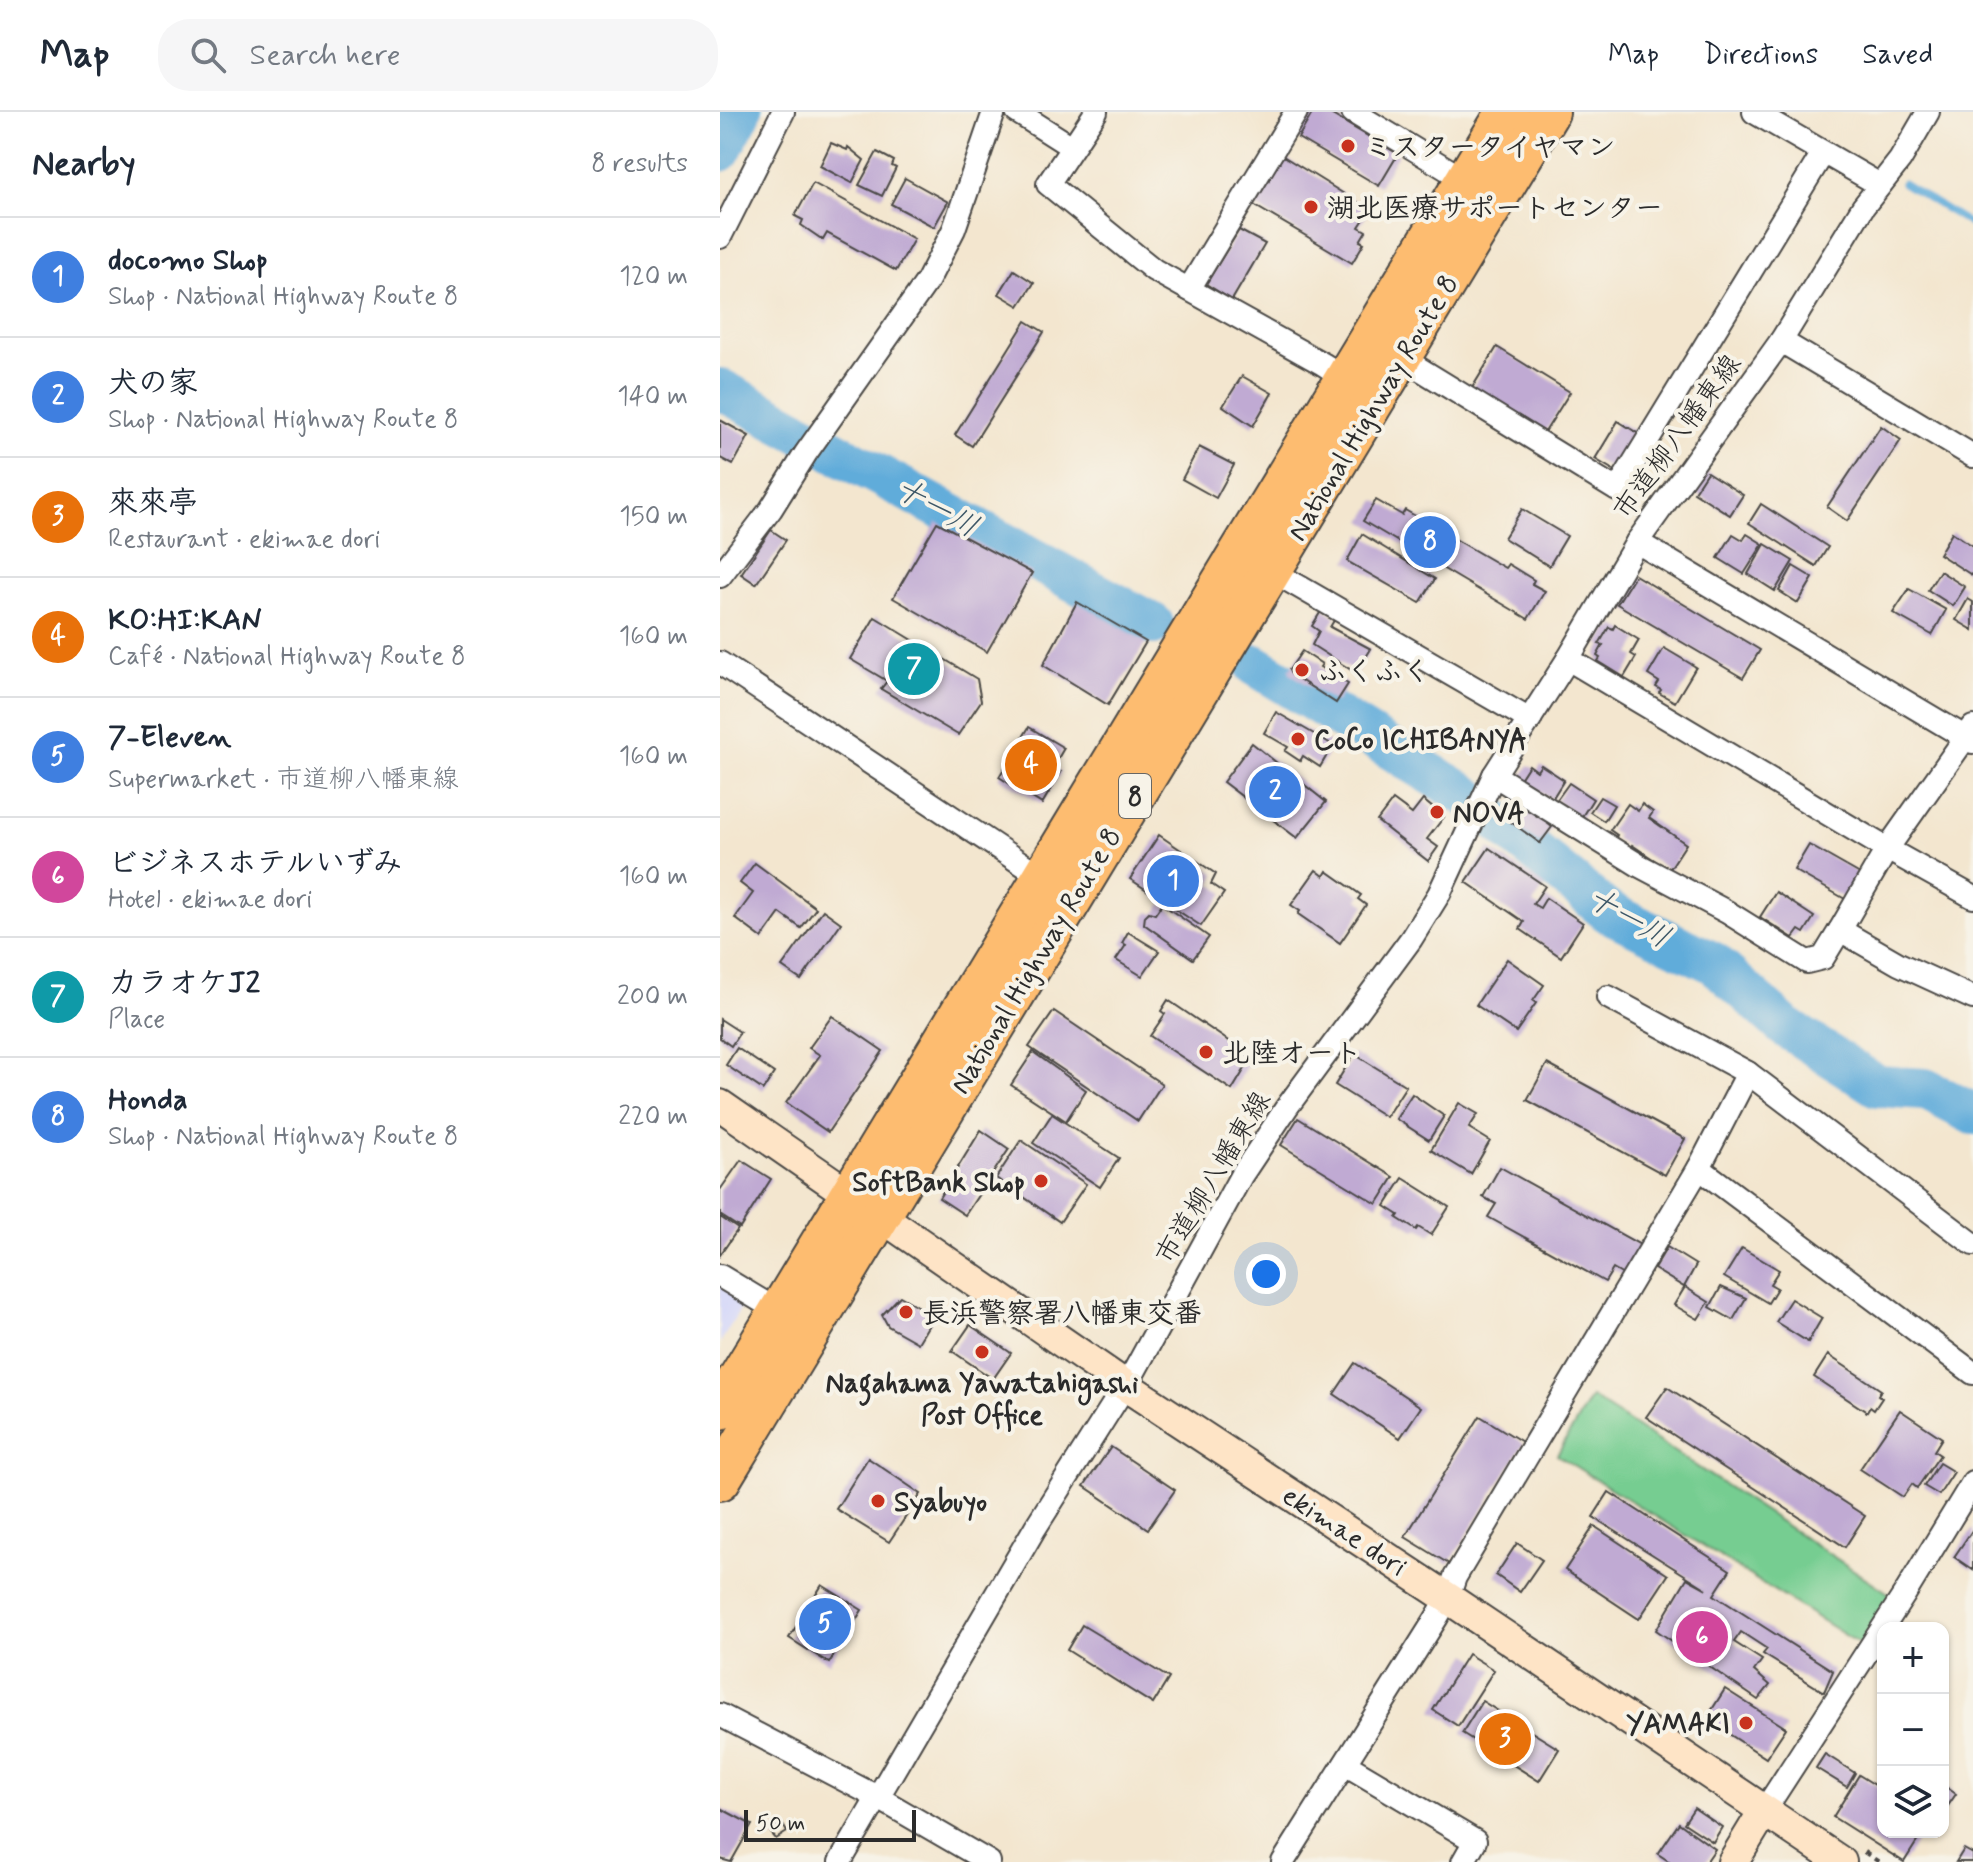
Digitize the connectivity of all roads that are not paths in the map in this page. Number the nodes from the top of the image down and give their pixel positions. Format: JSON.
{"nodes":[{"id":1,"x":783,"y":112,"type":"edge"},
{"id":2,"x":994,"y":112,"type":"edge"},
{"id":3,"x":1017,"y":112,"type":"edge"},
{"id":4,"x":1096,"y":112,"type":"edge"},
{"id":5,"x":1296,"y":112,"type":"edge"},
{"id":6,"x":1353,"y":112,"type":"edge"},
{"id":7,"x":1507,"y":112,"type":"edge"},
{"id":8,"x":1549,"y":112,"type":"edge"},
{"id":9,"x":1754,"y":112,"type":"edge"},
{"id":10,"x":1928,"y":112,"type":"edge"},
{"id":11,"x":1072,"y":147,"type":"junction"},
{"id":12,"x":1823,"y":153,"type":"junction"},
{"id":13,"x":1465,"y":180,"type":"junction"},
{"id":14,"x":1880,"y":185,"type":"junction"},
{"id":15,"x":720,"y":237,"type":"edge"},
{"id":16,"x":1189,"y":289,"type":"junction"},
{"id":17,"x":1781,"y":341,"type":"junction"},
{"id":18,"x":1402,"y":358,"type":"junction"},
{"id":19,"x":1345,"y":378,"type":"junction"},
{"id":20,"x":1973,"y":456,"type":"edge"},
{"id":21,"x":1637,"y":542,"type":"junction"},
{"id":22,"x":1272,"y":571,"type":"junction"},
{"id":23,"x":720,"y":576,"type":"edge"},
{"id":24,"x":1568,"y":659,"type":"junction"},
{"id":25,"x":720,"y":663,"type":"edge"},
{"id":26,"x":1530,"y":720,"type":"junction"},
{"id":27,"x":1970,"y":736,"type":"edge"},
{"id":28,"x":1494,"y":775,"type":"junction"},
{"id":29,"x":1887,"y":849,"type":"junction"},
{"id":30,"x":1042,"y":877,"type":"junction"},
{"id":31,"x":1973,"y":897,"type":"edge"},
{"id":32,"x":1840,"y":930,"type":"junction"},
{"id":33,"x":1608,"y":997,"type":"dead end"},
{"id":34,"x":1973,"y":998,"type":"edge"},
{"id":35,"x":1748,"y":1073,"type":"junction"},
{"id":36,"x":720,"y":1105,"type":"edge"},
{"id":37,"x":1699,"y":1168,"type":"junction"},
{"id":38,"x":866,"y":1205,"type":"junction"},
{"id":39,"x":1973,"y":1244,"type":"edge"},
{"id":40,"x":720,"y":1276,"type":"edge"},
{"id":41,"x":780,"y":1312,"type":"junction"},
{"id":42,"x":1973,"y":1373,"type":"edge"},
{"id":43,"x":1126,"y":1386,"type":"junction"},
{"id":44,"x":720,"y":1409,"type":"edge"},
{"id":45,"x":720,"y":1480,"type":"edge"},
{"id":46,"x":1973,"y":1482,"type":"edge"},
{"id":47,"x":1448,"y":1598,"type":"junction"},
{"id":48,"x":720,"y":1715,"type":"edge"},
{"id":49,"x":1345,"y":1764,"type":"junction"},
{"id":50,"x":877,"y":1797,"type":"junction"},
{"id":51,"x":1764,"y":1811,"type":"junction"},
{"id":52,"x":840,"y":1862,"type":"edge"},
{"id":53,"x":989,"y":1862,"type":"edge"},
{"id":54,"x":1283,"y":1862,"type":"edge"},
{"id":55,"x":1463,"y":1862,"type":"edge"},
{"id":56,"x":1733,"y":1862,"type":"edge"},
{"id":57,"x":1841,"y":1862,"type":"edge"}],
"edges":[{"from":1,"to":15,"type":"street"},
{"from":2,"to":23,"type":"street"},
{"from":3,"to":11,"type":"street"},
{"from":4,"to":11,"type":"street"},
{"from":5,"to":16,"type":"street"},
{"from":6,"to":13,"type":"street"},
{"from":7,"to":13,"type":"highway","name":"National Highway Route 8","number":"8"},
{"from":8,"to":18,"type":"highway","name":"National Highway Route 8","number":"8"},
{"from":9,"to":12,"type":"street"},
{"from":10,"to":14,"type":"street","name":"市道柳八幡東線"},
{"from":11,"to":16,"type":"street"},
{"from":12,"to":14,"type":"street"},
{"from":12,"to":18,"type":"street"},
{"from":13,"to":19,"type":"highway","name":"National Highway Route 8","number":"8"},
{"from":14,"to":17,"type":"street","name":"市道柳八幡東線"},
{"from":16,"to":19,"type":"street"},
{"from":17,"to":20,"type":"street"},
{"from":17,"to":21,"type":"street","name":"市道柳八幡東線"},
{"from":18,"to":22,"type":"highway","name":"National Highway Route 8","number":"8"},
{"from":19,"to":30,"type":"highway","name":"National Highway Route 8","number":"8"},
{"from":21,"to":24,"type":"street","name":"市道柳八幡東線"},
{"from":21,"to":27,"type":"street"},
{"from":22,"to":26,"type":"street"},
{"from":22,"to":38,"type":"highway","name":"National Highway Route 8","number":"8"},
{"from":24,"to":26,"type":"street","name":"市道柳八幡東線"},
{"from":24,"to":29,"type":"street"},
{"from":25,"to":30,"type":"street"},
{"from":26,"to":28,"type":"street","name":"市道柳八幡東線"},
{"from":27,"to":29,"type":"street"},
{"from":28,"to":32,"type":"street"},
{"from":28,"to":43,"type":"street","name":"市道柳八幡東線"},
{"from":29,"to":31,"type":"street"},
{"from":29,"to":32,"type":"street"},
{"from":30,"to":38,"type":"highway","name":"National Highway Route 8","number":"8"},
{"from":32,"to":34,"type":"street"},
{"from":33,"to":35,"type":"street"},
{"from":35,"to":37,"type":"street"},
{"from":35,"to":39,"type":"street"},
{"from":36,"to":38,"type":"main road","name":"ekimae dori"},
{"from":37,"to":42,"type":"street"},
{"from":37,"to":47,"type":"street"},
{"from":38,"to":41,"type":"highway","name":"National Highway Route 8","number":"8"},
{"from":38,"to":43,"type":"main road","name":"ekimae dori"},
{"from":38,"to":45,"type":"highway","name":"National Highway Route 8","number":"8"},
{"from":40,"to":41,"type":"street"},
{"from":41,"to":44,"type":"highway","name":"National Highway Route 8","number":"8"},
{"from":43,"to":47,"type":"main road","name":"ekimae dori"},
{"from":43,"to":50,"type":"street","name":"市道柳八幡東線"},
{"from":46,"to":51,"type":"street"},
{"from":47,"to":49,"type":"street"},
{"from":47,"to":51,"type":"main road","name":"ekimae dori"},
{"from":48,"to":50,"type":"street"},
{"from":49,"to":54,"type":"street"},
{"from":49,"to":55,"type":"street"},
{"from":50,"to":52,"type":"street","name":"市道柳八幡東線"},
{"from":50,"to":53,"type":"street"},
{"from":51,"to":56,"type":"main road"},
{"from":51,"to":57,"type":"main road","name":"ekimae dori"}]}
